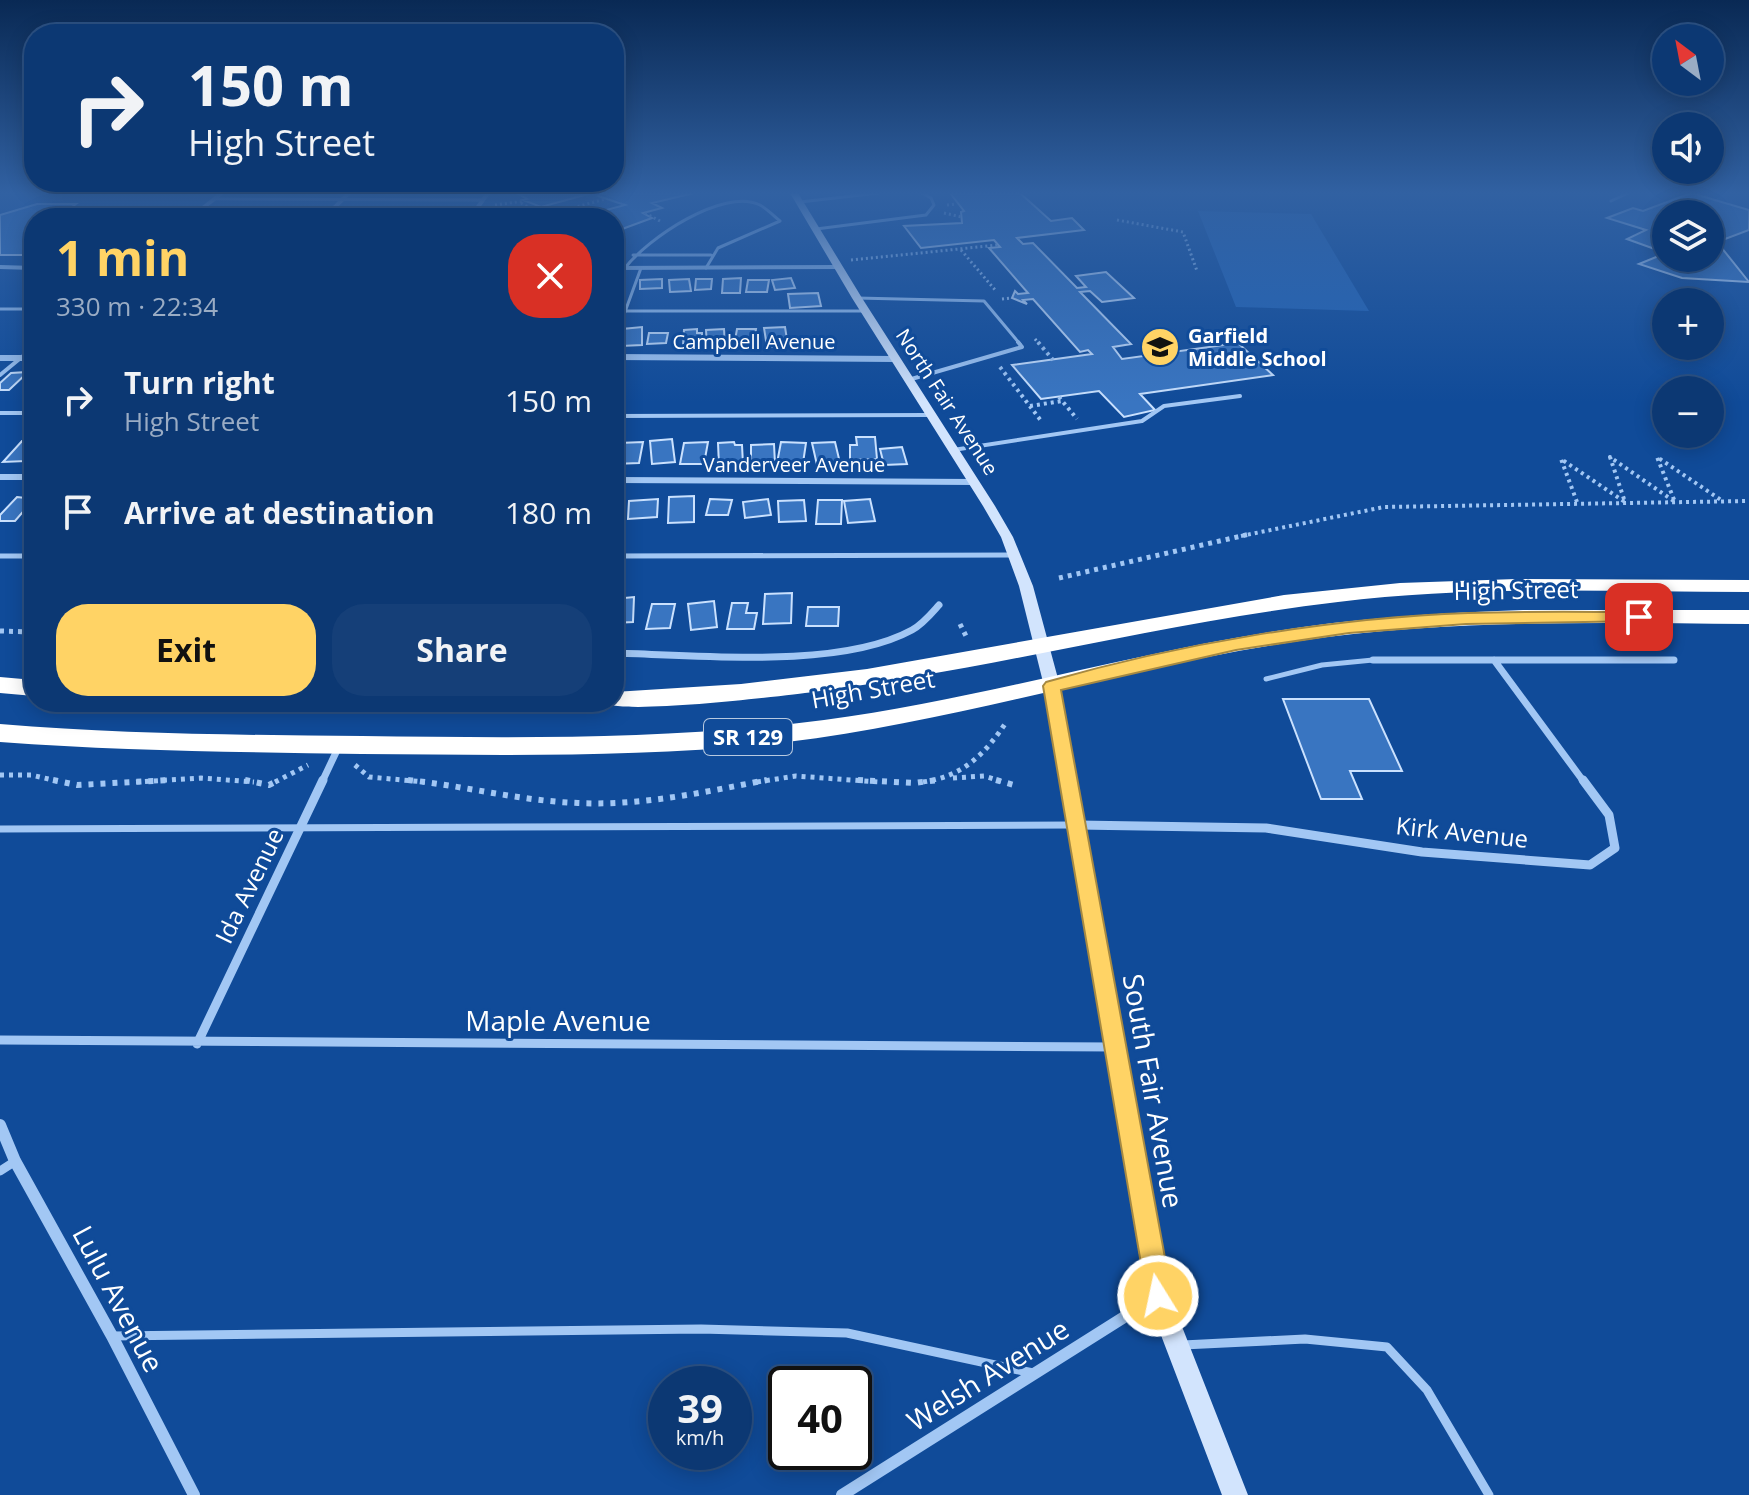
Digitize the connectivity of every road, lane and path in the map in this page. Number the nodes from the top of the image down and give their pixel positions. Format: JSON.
{"nodes":[{"id":1,"x":628,"y":263,"type":"edge"},
{"id":2,"x":708,"y":263,"type":"edge"},
{"id":3,"x":852,"y":263,"type":"edge"},
{"id":4,"x":1194,"y":263,"type":"edge"},
{"id":5,"x":842,"y":264,"type":"junction"},
{"id":6,"x":0,"y":267,"type":"edge"},
{"id":7,"x":24,"y":268,"type":"edge"},
{"id":8,"x":625,"y":268,"type":"joint"},
{"id":9,"x":641,"y":268,"type":"junction"},
{"id":10,"x":706,"y":268,"type":"junction"},
{"id":11,"x":1197,"y":271,"type":"dead end"},
{"id":12,"x":857,"y":298,"type":"junction"},
{"id":13,"x":1012,"y":298,"type":"dead end"},
{"id":14,"x":1002,"y":299,"type":"dead end"},
{"id":15,"x":0,"y":309,"type":"edge"},
{"id":16,"x":24,"y":309,"type":"edge"},
{"id":17,"x":625,"y":311,"type":"joint"},
{"id":18,"x":865,"y":311,"type":"junction"},
{"id":19,"x":24,"y":355,"type":"edge"},
{"id":20,"x":624,"y":357,"type":"edge"},
{"id":21,"x":0,"y":358,"type":"edge"},
{"id":22,"x":21,"y":358,"type":"junction"},
{"id":23,"x":895,"y":359,"type":"junction"},
{"id":24,"x":997,"y":363,"type":"dead end"},
{"id":25,"x":0,"y":375,"type":"edge"},
{"id":26,"x":908,"y":380,"type":"junction"},
{"id":27,"x":1240,"y":396,"type":"dead end"},
{"id":28,"x":1029,"y":406,"type":"junction"},
{"id":29,"x":0,"y":413,"type":"edge"},
{"id":30,"x":24,"y":413,"type":"edge"},
{"id":31,"x":929,"y":415,"type":"junction"},
{"id":32,"x":624,"y":416,"type":"edge"},
{"id":33,"x":1083,"y":430,"type":"junction"},
{"id":34,"x":1052,"y":435,"type":"junction"},
{"id":35,"x":953,"y":450,"type":"junction"},
{"id":36,"x":0,"y":477,"type":"edge"},
{"id":37,"x":24,"y":477,"type":"edge"},
{"id":38,"x":624,"y":480,"type":"edge"},
{"id":39,"x":974,"y":482,"type":"junction"},
{"id":40,"x":1749,"y":501,"type":"edge"},
{"id":41,"x":1577,"y":502,"type":"junction"},
{"id":42,"x":1625,"y":502,"type":"junction"},
{"id":43,"x":1675,"y":502,"type":"junction"},
{"id":44,"x":1723,"y":502,"type":"junction"},
{"id":45,"x":1015,"y":555,"type":"junction"},
{"id":46,"x":0,"y":556,"type":"edge"},
{"id":47,"x":24,"y":556,"type":"edge"},
{"id":48,"x":624,"y":556,"type":"edge"},
{"id":49,"x":1059,"y":578,"type":"dead end"},
{"id":50,"x":1749,"y":586,"type":"edge"},
{"id":51,"x":939,"y":605,"type":"dead end"},
{"id":52,"x":1749,"y":617,"type":"edge"},
{"id":53,"x":960,"y":624,"type":"dead end"},
{"id":54,"x":0,"y":631,"type":"edge"},
{"id":55,"x":24,"y":632,"type":"edge"},
{"id":56,"x":1041,"y":644,"type":"junction"},
{"id":57,"x":970,"y":645,"type":"dead end"},
{"id":58,"x":624,"y":653,"type":"edge"},
{"id":59,"x":1373,"y":660,"type":"joint"},
{"id":60,"x":1494,"y":660,"type":"junction"},
{"id":61,"x":1674,"y":660,"type":"dead end"},
{"id":62,"x":1266,"y":679,"type":"dead end"},
{"id":63,"x":0,"y":685,"type":"edge"},
{"id":64,"x":1052,"y":686,"type":"junction"},
{"id":65,"x":24,"y":687,"type":"edge"},
{"id":66,"x":624,"y":700,"type":"edge"},
{"id":67,"x":1007,"y":721,"type":"dead end"},
{"id":68,"x":0,"y":733,"type":"edge"},
{"id":69,"x":339,"y":745,"type":"junction"},
{"id":70,"x":355,"y":764,"type":"dead end"},
{"id":71,"x":309,"y":765,"type":"dead end"},
{"id":72,"x":0,"y":775,"type":"edge"},
{"id":73,"x":949,"y":778,"type":"junction"},
{"id":74,"x":1014,"y":785,"type":"dead end"},
{"id":75,"x":1076,"y":825,"type":"junction"},
{"id":76,"x":0,"y":829,"type":"edge"},
{"id":77,"x":300,"y":830,"type":"junction"},
{"id":78,"x":0,"y":1040,"type":"edge"},
{"id":79,"x":197,"y":1044,"type":"junction"},
{"id":80,"x":1115,"y":1047,"type":"junction"},
{"id":81,"x":0,"y":1125,"type":"edge"},
{"id":82,"x":15,"y":1161,"type":"junction"},
{"id":83,"x":0,"y":1171,"type":"edge"},
{"id":84,"x":1158,"y":1296,"type":"junction"},
{"id":85,"x":112,"y":1336,"type":"junction"},
{"id":86,"x":1175,"y":1346,"type":"junction"},
{"id":87,"x":1036,"y":1374,"type":"junction"},
{"id":88,"x":194,"y":1495,"type":"edge"},
{"id":89,"x":842,"y":1495,"type":"edge"},
{"id":90,"x":1235,"y":1495,"type":"edge"},
{"id":91,"x":1489,"y":1495,"type":"edge"}],
"edges":[{"from":1,"to":8,"type":"lane"},
{"from":2,"to":10,"type":"lane"},
{"from":3,"to":5,"type":"path"},
{"from":4,"to":11,"type":"path"},
{"from":5,"to":10,"type":"street"},
{"from":5,"to":12,"type":"street","name":"North Fair Avenue"},
{"from":6,"to":7,"type":"street"},
{"from":8,"to":9,"type":"street"},
{"from":9,"to":10,"type":"street"},
{"from":9,"to":17,"type":"lane"},
{"from":12,"to":18,"type":"street","name":"North Fair Avenue"},
{"from":12,"to":26,"type":"lane"},
{"from":13,"to":14,"type":"path"},
{"from":15,"to":16,"type":"lane"},
{"from":17,"to":18,"type":"lane"},
{"from":18,"to":23,"type":"street","name":"North Fair Avenue"},
{"from":19,"to":22,"type":"lane"},
{"from":20,"to":23,"type":"street","name":"Campbell Avenue"},
{"from":21,"to":22,"type":"street"},
{"from":22,"to":25,"type":"lane"},
{"from":23,"to":26,"type":"street","name":"North Fair Avenue"},
{"from":24,"to":28,"type":"path"},
{"from":26,"to":31,"type":"street","name":"North Fair Avenue"},
{"from":27,"to":33,"type":"lane"},
{"from":28,"to":33,"type":"path"},
{"from":28,"to":34,"type":"path"},
{"from":29,"to":30,"type":"lane"},
{"from":31,"to":32,"type":"lane"},
{"from":31,"to":35,"type":"street","name":"North Fair Avenue"},
{"from":33,"to":34,"type":"lane"},
{"from":34,"to":35,"type":"lane"},
{"from":35,"to":39,"type":"street","name":"North Fair Avenue"},
{"from":36,"to":37,"type":"street"},
{"from":38,"to":39,"type":"street","name":"Vanderveer Avenue"},
{"from":39,"to":45,"type":"street","name":"North Fair Avenue"},
{"from":40,"to":44,"type":"path"},
{"from":41,"to":42,"type":"path"},
{"from":41,"to":42,"type":"path"},
{"from":41,"to":49,"type":"path"},
{"from":42,"to":43,"type":"path"},
{"from":42,"to":43,"type":"path"},
{"from":43,"to":44,"type":"path"},
{"from":43,"to":44,"type":"path"},
{"from":45,"to":48,"type":"lane"},
{"from":45,"to":56,"type":"street","name":"North Fair Avenue"},
{"from":46,"to":47,"type":"lane"},
{"from":50,"to":56,"type":"highway","name":"High Street","number":"SR 129"},
{"from":51,"to":58,"type":"street","name":"High Street"},
{"from":52,"to":64,"type":"highway","name":"High Street","number":"SR 129"},
{"from":53,"to":57,"type":"path"},
{"from":54,"to":55,"type":"path"},
{"from":56,"to":64,"type":"street","name":"North Fair Avenue"},
{"from":56,"to":66,"type":"highway","name":"High Street","number":"SR 129"},
{"from":59,"to":60,"type":"street"},
{"from":59,"to":62,"type":"lane"},
{"from":60,"to":61,"type":"street"},
{"from":60,"to":75,"type":"street","name":"Kirk Avenue"},
{"from":63,"to":65,"type":"highway"},
{"from":64,"to":69,"type":"highway","name":"High Street","number":"SR 129"},
{"from":64,"to":75,"type":"street","name":"South Fair Avenue"},
{"from":67,"to":73,"type":"path"},
{"from":68,"to":69,"type":"highway","name":"High Street","number":"SR 129"},
{"from":69,"to":77,"type":"street","name":"Ida Avenue"},
{"from":70,"to":73,"type":"path"},
{"from":71,"to":72,"type":"path"},
{"from":73,"to":74,"type":"path"},
{"from":75,"to":77,"type":"lane"},
{"from":75,"to":80,"type":"street","name":"South Fair Avenue"},
{"from":76,"to":77,"type":"lane"},
{"from":77,"to":79,"type":"street","name":"Ida Avenue"},
{"from":78,"to":79,"type":"street","name":"Maple Avenue"},
{"from":79,"to":80,"type":"street","name":"Maple Avenue"},
{"from":80,"to":84,"type":"street","name":"South Fair Avenue"},
{"from":81,"to":82,"type":"street","name":"Lulu Avenue"},
{"from":82,"to":83,"type":"lane"},
{"from":82,"to":85,"type":"street","name":"Lulu Avenue"},
{"from":84,"to":86,"type":"street","name":"South Fair Avenue"},
{"from":84,"to":87,"type":"street","name":"Welsh Avenue"},
{"from":85,"to":87,"type":"lane"},
{"from":85,"to":88,"type":"street","name":"Lulu Avenue"},
{"from":86,"to":90,"type":"street","name":"South Fair Avenue"},
{"from":86,"to":91,"type":"lane"},
{"from":87,"to":89,"type":"street","name":"Welsh Avenue"}]}
